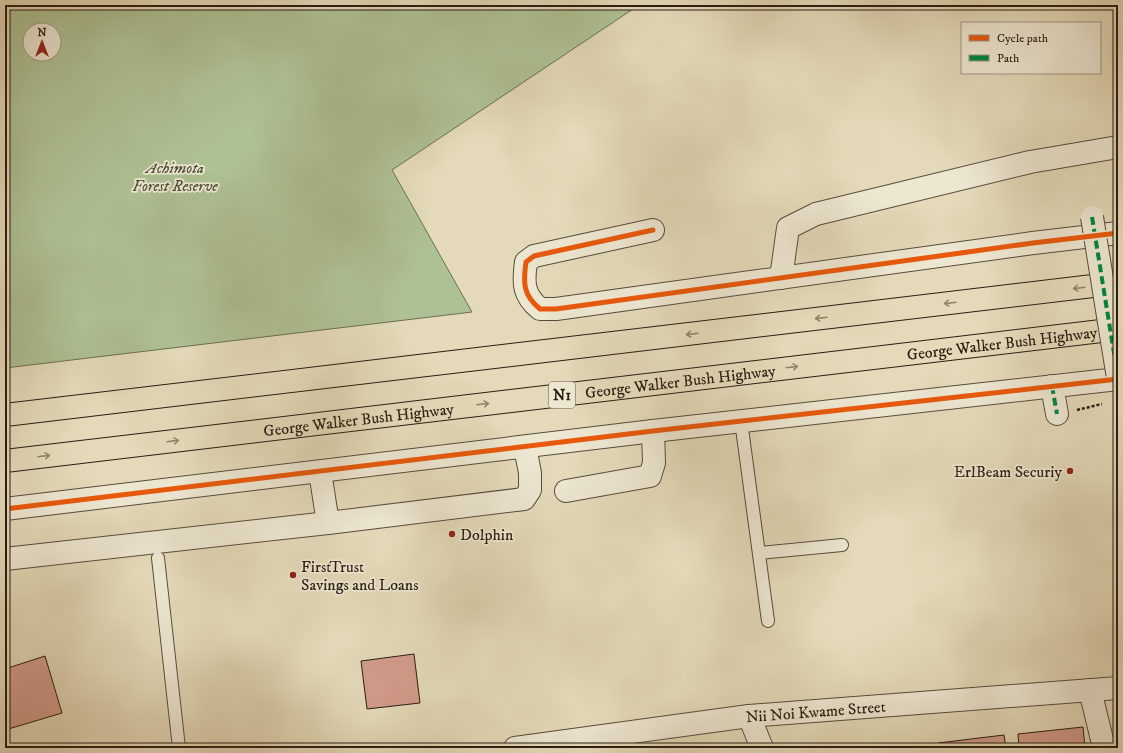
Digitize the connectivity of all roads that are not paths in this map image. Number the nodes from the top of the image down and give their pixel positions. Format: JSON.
{"nodes":[{"id":1,"x":1118,"y":147,"type":"edge"},
{"id":2,"x":1092,"y":217,"type":"dead end"},
{"id":3,"x":653,"y":230,"type":"dead end"},
{"id":4,"x":1118,"y":233,"type":"edge"},
{"id":5,"x":781,"y":278,"type":"junction"},
{"id":6,"x":1118,"y":283,"type":"edge"},
{"id":7,"x":1118,"y":329,"type":"edge"},
{"id":8,"x":1118,"y":378,"type":"edge"},
{"id":9,"x":1052,"y":386,"type":"junction"},
{"id":10,"x":5,"y":414,"type":"edge"},
{"id":11,"x":1057,"y":414,"type":"road end"},
{"id":12,"x":741,"y":421,"type":"junction"},
{"id":13,"x":653,"y":431,"type":"junction"},
{"id":14,"x":525,"y":446,"type":"junction"},
{"id":15,"x":5,"y":461,"type":"edge"},
{"id":16,"x":320,"y":472,"type":"junction"},
{"id":17,"x":566,"y":492,"type":"dead end"},
{"id":18,"x":5,"y":509,"type":"edge"},
{"id":19,"x":328,"y":523,"type":"junction"},
{"id":20,"x":842,"y":545,"type":"dead end"},
{"id":21,"x":759,"y":553,"type":"junction"},
{"id":22,"x":158,"y":558,"type":"dead end"},
{"id":23,"x":5,"y":559,"type":"edge"},
{"id":24,"x":768,"y":621,"type":"dead end"},
{"id":25,"x":1118,"y":688,"type":"edge"},
{"id":26,"x":1090,"y":690,"type":"junction"},
{"id":27,"x":749,"y":716,"type":"junction"},
{"id":28,"x":179,"y":748,"type":"edge"},
{"id":29,"x":515,"y":748,"type":"edge"},
{"id":30,"x":762,"y":748,"type":"edge"},
{"id":31,"x":1104,"y":748,"type":"edge"}],
"edges":[{"from":1,"to":5,"type":"street"},
{"from":2,"to":8,"type":"street","bridge":true},
{"from":3,"to":5,"type":"street"},
{"from":4,"to":5,"type":"street"},
{"from":6,"to":10,"type":"highway","one_way":true},
{"from":15,"to":7,"type":"highway","name":"George Walker Bush Highway","number":"N1","one_way":true},
{"from":8,"to":9,"type":"street"},
{"from":9,"to":11,"type":"street"},
{"from":9,"to":12,"type":"street"},
{"from":12,"to":13,"type":"street"},
{"from":12,"to":21,"type":"lane"},
{"from":13,"to":14,"type":"street"},
{"from":13,"to":17,"type":"street"},
{"from":14,"to":16,"type":"street"},
{"from":14,"to":19,"type":"street"},
{"from":16,"to":18,"type":"street"},
{"from":16,"to":19,"type":"street"},
{"from":19,"to":23,"type":"street"},
{"from":20,"to":21,"type":"lane"},
{"from":21,"to":24,"type":"lane"},
{"from":22,"to":28,"type":"lane"},
{"from":25,"to":26,"type":"street","name":"Nii Noi Kwame Street"},
{"from":26,"to":27,"type":"street","name":"Nii Noi Kwame Street"},
{"from":26,"to":31,"type":"street"},
{"from":27,"to":29,"type":"street","name":"Nii Noi Kwame Street"},
{"from":27,"to":30,"type":"street"}]}
